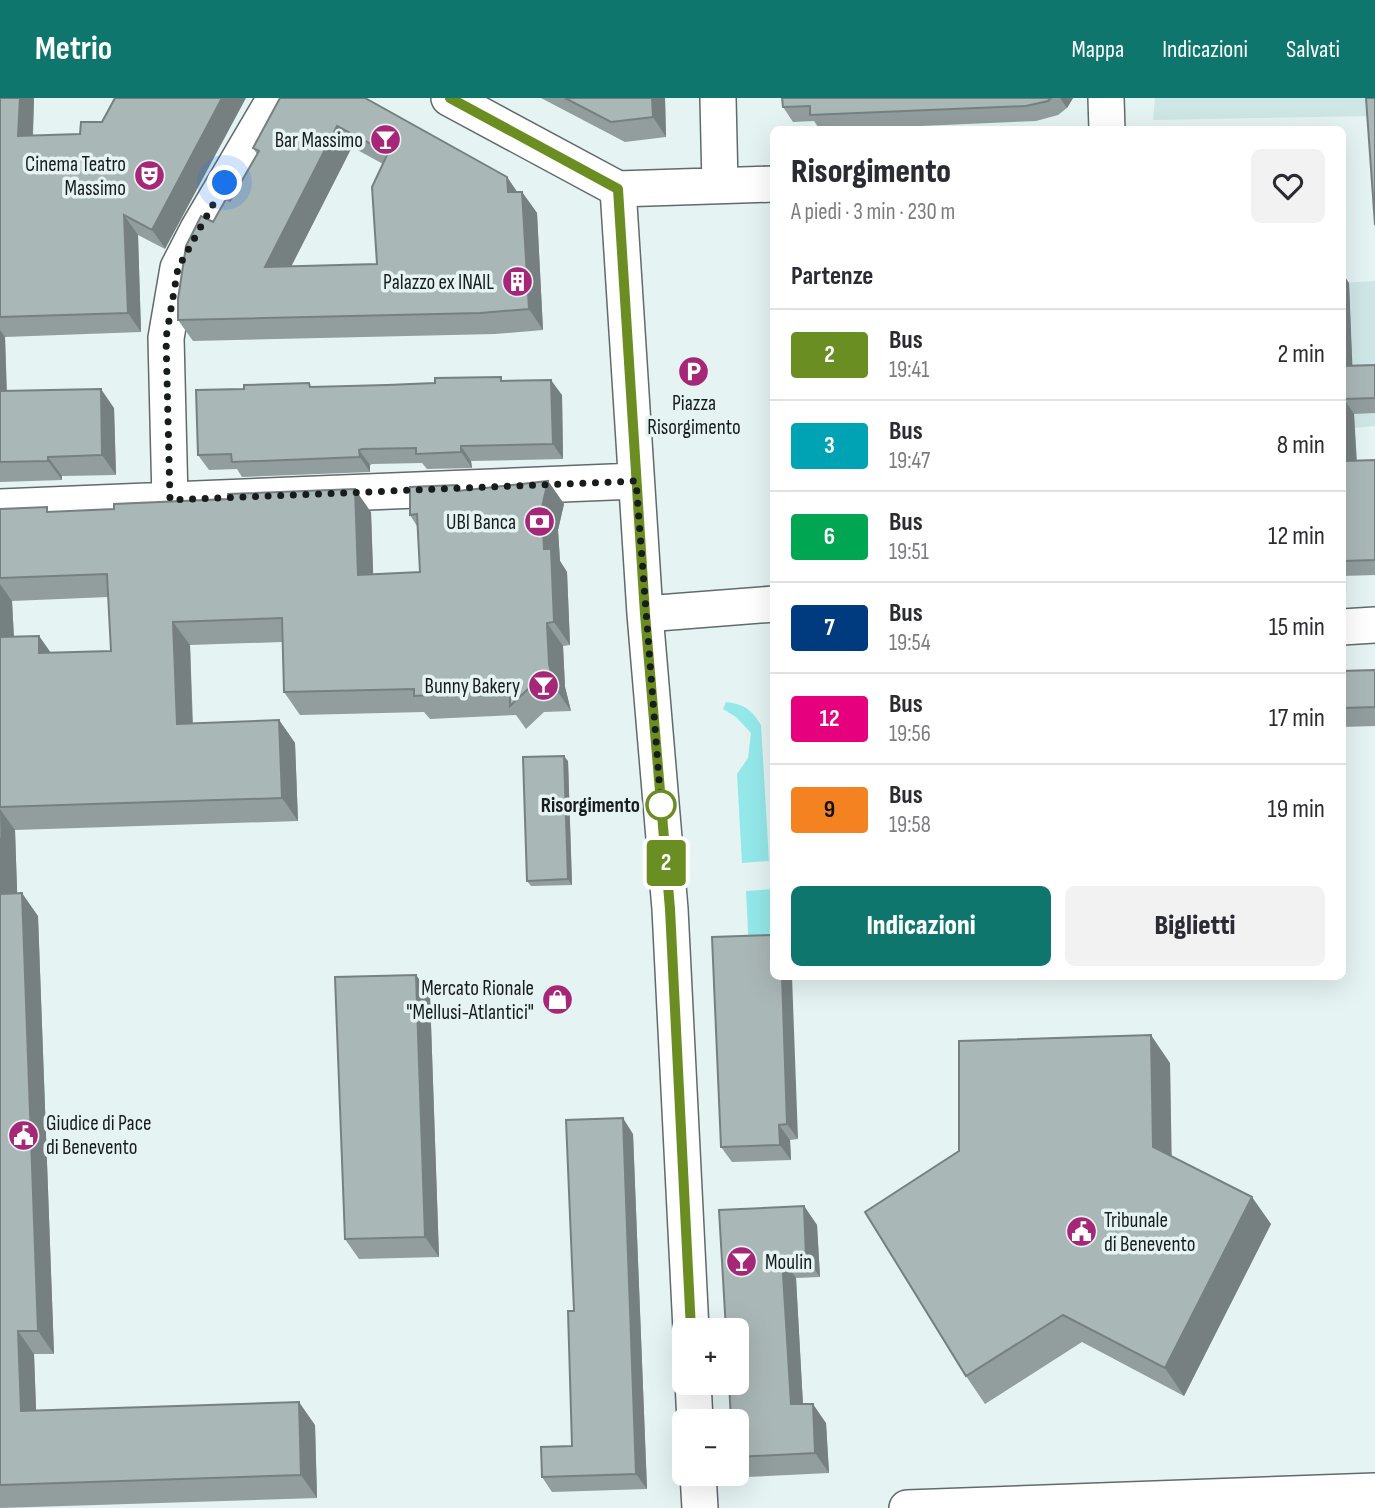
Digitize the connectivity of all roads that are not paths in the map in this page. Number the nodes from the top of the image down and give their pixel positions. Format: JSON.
{"nodes":[{"id":1,"x":275,"y":98,"type":"edge"},
{"id":2,"x":449,"y":98,"type":"edge"},
{"id":3,"x":718,"y":98,"type":"edge"},
{"id":4,"x":1106,"y":98,"type":"edge"},
{"id":5,"x":1107,"y":126,"type":"edge"},
{"id":6,"x":770,"y":184,"type":"edge"},
{"id":7,"x":720,"y":185,"type":"junction"},
{"id":8,"x":618,"y":189,"type":"junction"},
{"id":9,"x":636,"y":481,"type":"junction"},
{"id":10,"x":170,"y":500,"type":"junction"},
{"id":11,"x":0,"y":507,"type":"edge"},
{"id":12,"x":770,"y":604,"type":"edge"},
{"id":13,"x":645,"y":614,"type":"junction"},
{"id":14,"x":1375,"y":625,"type":"edge"},
{"id":15,"x":1346,"y":627,"type":"edge"},
{"id":16,"x":690,"y":1318,"type":"edge"},
{"id":17,"x":699,"y":1486,"type":"edge"},
{"id":18,"x":1355,"y":1497,"type":"edge"},
{"id":19,"x":1101,"y":1504,"type":"edge"},
{"id":20,"x":700,"y":1508,"type":"edge"},
{"id":21,"x":907,"y":1508,"type":"edge"}],
"edges":[{"from":1,"to":10,"type":"street"},
{"from":2,"to":8,"type":"street"},
{"from":3,"to":7,"type":"street"},
{"from":4,"to":5,"type":"street"},
{"from":6,"to":7,"type":"street"},
{"from":7,"to":8,"type":"street"},
{"from":8,"to":9,"type":"street"},
{"from":9,"to":10,"type":"street"},
{"from":9,"to":13,"type":"street"},
{"from":10,"to":11,"type":"street"},
{"from":12,"to":13,"type":"street"},
{"from":13,"to":16,"type":"street"},
{"from":14,"to":15,"type":"street"},
{"from":17,"to":20,"type":"street"},
{"from":18,"to":19,"type":"street"},
{"from":19,"to":21,"type":"street"}]}
